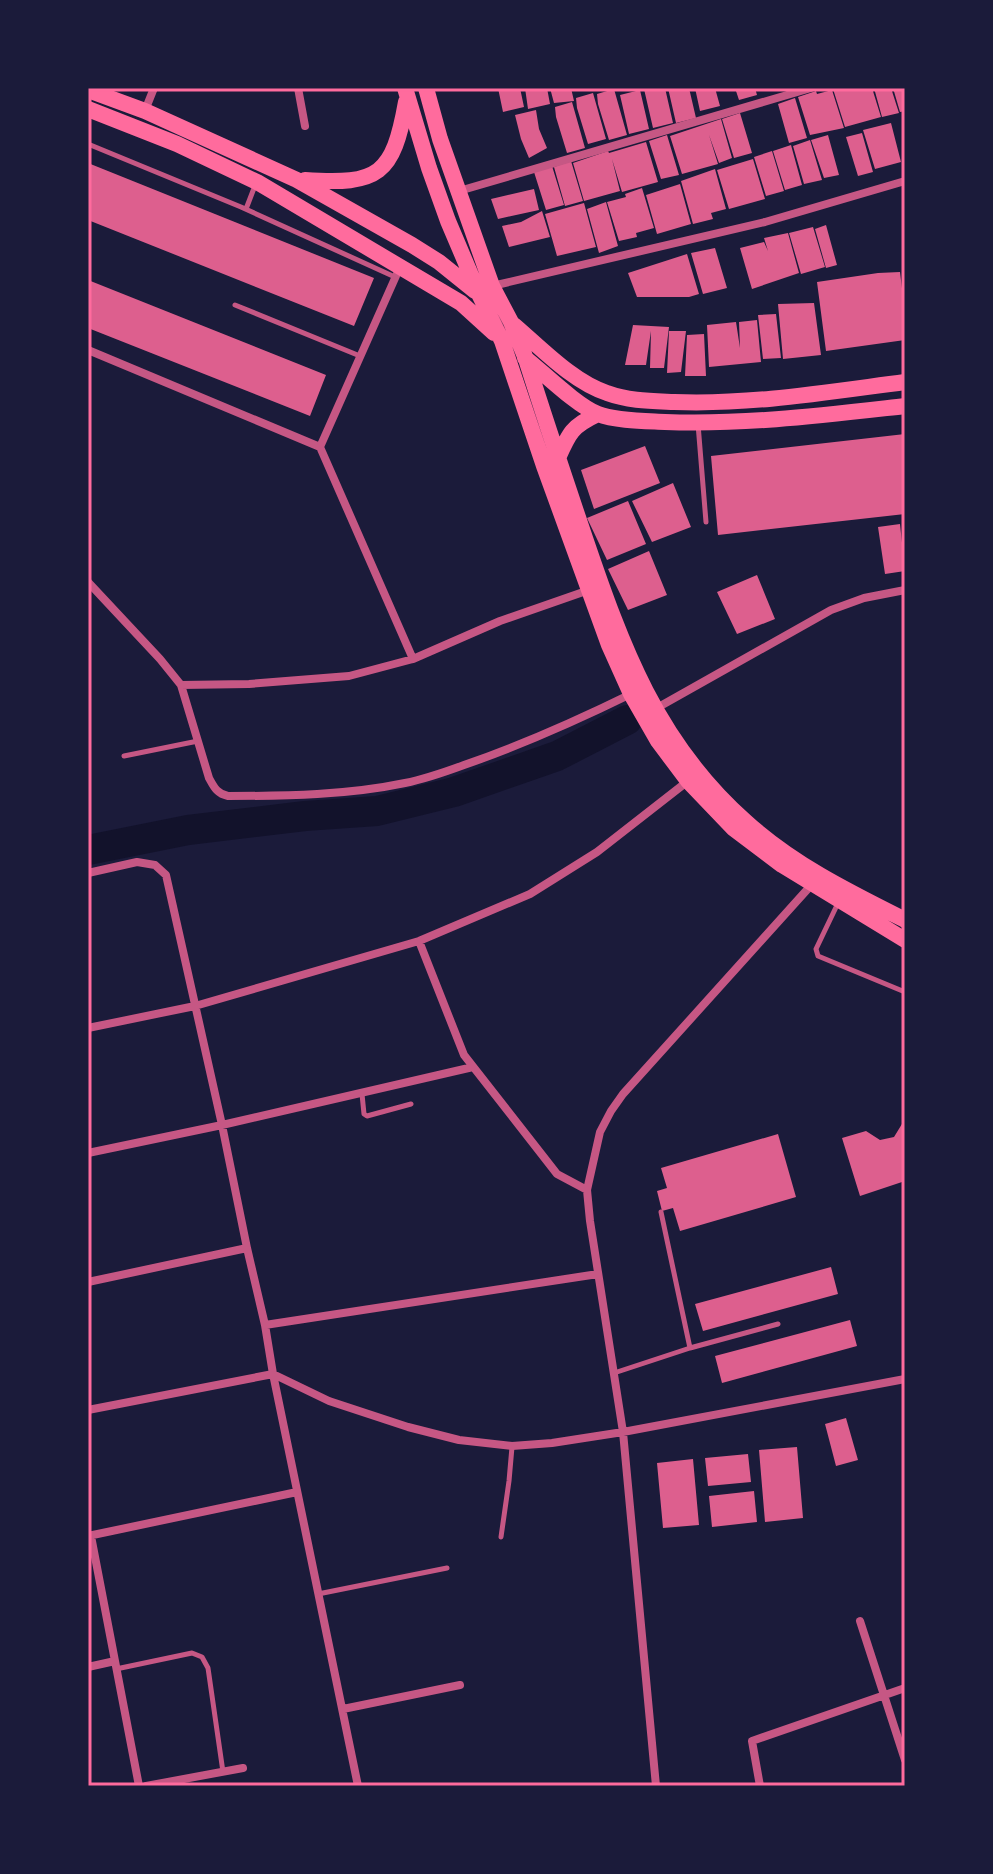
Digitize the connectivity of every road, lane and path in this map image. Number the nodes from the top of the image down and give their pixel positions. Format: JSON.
{"nodes":[{"id":1,"x":154,"y":88,"type":"edge"},
{"id":2,"x":298,"y":88,"type":"edge"},
{"id":3,"x":426,"y":88,"type":"edge"},
{"id":4,"x":811,"y":88,"type":"edge"},
{"id":5,"x":88,"y":90,"type":"edge"},
{"id":6,"x":406,"y":92,"type":"edge"},
{"id":7,"x":88,"y":109,"type":"edge"},
{"id":8,"x":145,"y":111,"type":"junction"},
{"id":9,"x":305,"y":126,"type":"dead end"},
{"id":10,"x":138,"y":128,"type":"junction"},
{"id":11,"x":88,"y":144,"type":"edge"},
{"id":12,"x":297,"y":180,"type":"junction"},
{"id":13,"x":905,"y":181,"type":"edge"},
{"id":14,"x":257,"y":182,"type":"junction"},
{"id":15,"x":459,"y":191,"type":"junction"},
{"id":16,"x":246,"y":209,"type":"junction"},
{"id":17,"x":397,"y":272,"type":"junction"},
{"id":18,"x":486,"y":290,"type":"junction"},
{"id":19,"x":235,"y":305,"type":"dead end"},
{"id":20,"x":511,"y":322,"type":"junction"},
{"id":21,"x":502,"y":341,"type":"junction"},
{"id":22,"x":88,"y":350,"type":"edge"},
{"id":23,"x":360,"y":356,"type":"junction"},
{"id":24,"x":526,"y":359,"type":"junction"},
{"id":25,"x":905,"y":382,"type":"edge"},
{"id":26,"x":905,"y":406,"type":"edge"},
{"id":27,"x":598,"y":414,"type":"junction"},
{"id":28,"x":698,"y":423,"type":"junction"},
{"id":29,"x":320,"y":447,"type":"junction"},
{"id":30,"x":558,"y":458,"type":"junction"},
{"id":31,"x":706,"y":522,"type":"dead end"},
{"id":32,"x":88,"y":582,"type":"edge"},
{"id":33,"x":595,"y":588,"type":"junction"},
{"id":34,"x":905,"y":590,"type":"edge"},
{"id":35,"x":413,"y":659,"type":"junction"},
{"id":36,"x":181,"y":685,"type":"junction"},
{"id":37,"x":637,"y":690,"type":"junction"},
{"id":38,"x":649,"y":713,"type":"junction"},
{"id":39,"x":198,"y":741,"type":"junction"},
{"id":40,"x":124,"y":756,"type":"dead end"},
{"id":41,"x":692,"y":777,"type":"junction"},
{"id":42,"x":88,"y":873,"type":"edge"},
{"id":43,"x":816,"y":880,"type":"junction"},
{"id":44,"x":842,"y":896,"type":"junction"},
{"id":45,"x":905,"y":920,"type":"edge"},
{"id":46,"x":905,"y":940,"type":"edge"},
{"id":47,"x":419,"y":941,"type":"junction"},
{"id":48,"x":905,"y":992,"type":"edge"},
{"id":49,"x":195,"y":1006,"type":"junction"},
{"id":50,"x":88,"y":1028,"type":"edge"},
{"id":51,"x":473,"y":1067,"type":"junction"},
{"id":52,"x":362,"y":1094,"type":"junction"},
{"id":53,"x":411,"y":1104,"type":"dead end"},
{"id":54,"x":222,"y":1125,"type":"junction"},
{"id":55,"x":88,"y":1153,"type":"edge"},
{"id":56,"x":587,"y":1190,"type":"junction"},
{"id":57,"x":661,"y":1212,"type":"dead end"},
{"id":58,"x":247,"y":1248,"type":"junction"},
{"id":59,"x":598,"y":1274,"type":"junction"},
{"id":60,"x":88,"y":1282,"type":"edge"},
{"id":61,"x":778,"y":1324,"type":"dead end"},
{"id":62,"x":265,"y":1325,"type":"junction"},
{"id":63,"x":690,"y":1348,"type":"junction"},
{"id":64,"x":614,"y":1373,"type":"junction"},
{"id":65,"x":273,"y":1374,"type":"junction"},
{"id":66,"x":905,"y":1379,"type":"edge"},
{"id":67,"x":88,"y":1410,"type":"edge"},
{"id":68,"x":623,"y":1432,"type":"junction"},
{"id":69,"x":512,"y":1446,"type":"junction"},
{"id":70,"x":297,"y":1492,"type":"junction"},
{"id":71,"x":89,"y":1536,"type":"edge"},
{"id":72,"x":501,"y":1537,"type":"dead end"},
{"id":73,"x":447,"y":1568,"type":"dead end"},
{"id":74,"x":318,"y":1594,"type":"junction"},
{"id":75,"x":860,"y":1621,"type":"dead end"},
{"id":76,"x":115,"y":1665,"type":"junction"},
{"id":77,"x":88,"y":1667,"type":"edge"},
{"id":78,"x":460,"y":1685,"type":"dead end"},
{"id":79,"x":905,"y":1688,"type":"edge"},
{"id":80,"x":884,"y":1696,"type":"junction"},
{"id":81,"x":343,"y":1709,"type":"junction"},
{"id":82,"x":905,"y":1760,"type":"edge"},
{"id":83,"x":243,"y":1768,"type":"dead end"},
{"id":84,"x":223,"y":1772,"type":"junction"},
{"id":85,"x":139,"y":1786,"type":"edge"},
{"id":86,"x":146,"y":1786,"type":"edge"},
{"id":87,"x":358,"y":1786,"type":"edge"},
{"id":88,"x":656,"y":1786,"type":"edge"},
{"id":89,"x":760,"y":1786,"type":"edge"}],
"edges":[{"from":1,"to":8,"type":"street"},
{"from":2,"to":9,"type":"street"},
{"from":3,"to":15,"type":"main road"},
{"from":4,"to":15,"type":"street"},
{"from":5,"to":8,"type":"main road"},
{"from":6,"to":12,"type":"main road"},
{"from":6,"to":18,"type":"main road"},
{"from":7,"to":10,"type":"main road"},
{"from":8,"to":10,"type":"street"},
{"from":8,"to":12,"type":"main road"},
{"from":10,"to":14,"type":"main road"},
{"from":11,"to":16,"type":"lane"},
{"from":12,"to":18,"type":"main road"},
{"from":13,"to":18,"type":"street"},
{"from":14,"to":16,"type":"lane"},
{"from":14,"to":17,"type":"main road"},
{"from":15,"to":18,"type":"main road"},
{"from":16,"to":17,"type":"lane"},
{"from":17,"to":21,"type":"main road"},
{"from":17,"to":23,"type":"street"},
{"from":18,"to":20,"type":"main road"},
{"from":18,"to":21,"type":"main road"},
{"from":19,"to":23,"type":"lane"},
{"from":20,"to":24,"type":"main road"},
{"from":20,"to":25,"type":"main road"},
{"from":21,"to":24,"type":"main road"},
{"from":21,"to":33,"type":"main road"},
{"from":22,"to":29,"type":"street"},
{"from":23,"to":29,"type":"street"},
{"from":24,"to":27,"type":"main road"},
{"from":24,"to":30,"type":"main road"},
{"from":26,"to":28,"type":"main road"},
{"from":27,"to":28,"type":"main road"},
{"from":27,"to":30,"type":"main road"},
{"from":28,"to":31,"type":"lane"},
{"from":29,"to":35,"type":"street"},
{"from":30,"to":33,"type":"main road"},
{"from":32,"to":36,"type":"street"},
{"from":33,"to":35,"type":"street"},
{"from":33,"to":37,"type":"main road"},
{"from":34,"to":38,"type":"street"},
{"from":35,"to":36,"type":"street"},
{"from":36,"to":39,"type":"street"},
{"from":37,"to":38,"type":"main road"},
{"from":37,"to":39,"type":"street"},
{"from":38,"to":41,"type":"main road"},
{"from":39,"to":40,"type":"lane"},
{"from":41,"to":43,"type":"main road"},
{"from":41,"to":47,"type":"street"},
{"from":42,"to":49,"type":"street"},
{"from":43,"to":44,"type":"main road"},
{"from":43,"to":56,"type":"street"},
{"from":44,"to":45,"type":"main road"},
{"from":44,"to":46,"type":"main road"},
{"from":44,"to":48,"type":"lane"},
{"from":47,"to":49,"type":"street"},
{"from":47,"to":51,"type":"street"},
{"from":49,"to":50,"type":"street"},
{"from":49,"to":54,"type":"street"},
{"from":51,"to":52,"type":"street"},
{"from":51,"to":56,"type":"street"},
{"from":52,"to":53,"type":"lane"},
{"from":52,"to":54,"type":"street"},
{"from":54,"to":55,"type":"street"},
{"from":54,"to":58,"type":"street"},
{"from":56,"to":59,"type":"street"},
{"from":57,"to":63,"type":"lane"},
{"from":58,"to":60,"type":"street"},
{"from":58,"to":62,"type":"street"},
{"from":59,"to":62,"type":"street"},
{"from":59,"to":64,"type":"street"},
{"from":61,"to":63,"type":"lane"},
{"from":62,"to":65,"type":"street"},
{"from":63,"to":64,"type":"lane"},
{"from":64,"to":68,"type":"street"},
{"from":65,"to":67,"type":"street"},
{"from":65,"to":69,"type":"street"},
{"from":65,"to":70,"type":"street"},
{"from":66,"to":68,"type":"street"},
{"from":68,"to":69,"type":"street"},
{"from":68,"to":88,"type":"street"},
{"from":69,"to":72,"type":"lane"},
{"from":70,"to":71,"type":"street"},
{"from":70,"to":74,"type":"street"},
{"from":71,"to":76,"type":"street"},
{"from":73,"to":74,"type":"lane"},
{"from":74,"to":81,"type":"street"},
{"from":75,"to":80,"type":"street"},
{"from":76,"to":77,"type":"street"},
{"from":76,"to":84,"type":"lane"},
{"from":76,"to":85,"type":"street"},
{"from":78,"to":81,"type":"street"},
{"from":79,"to":80,"type":"street"},
{"from":80,"to":82,"type":"street"},
{"from":80,"to":89,"type":"street"},
{"from":81,"to":87,"type":"street"},
{"from":83,"to":84,"type":"street"},
{"from":84,"to":86,"type":"street"}]}
